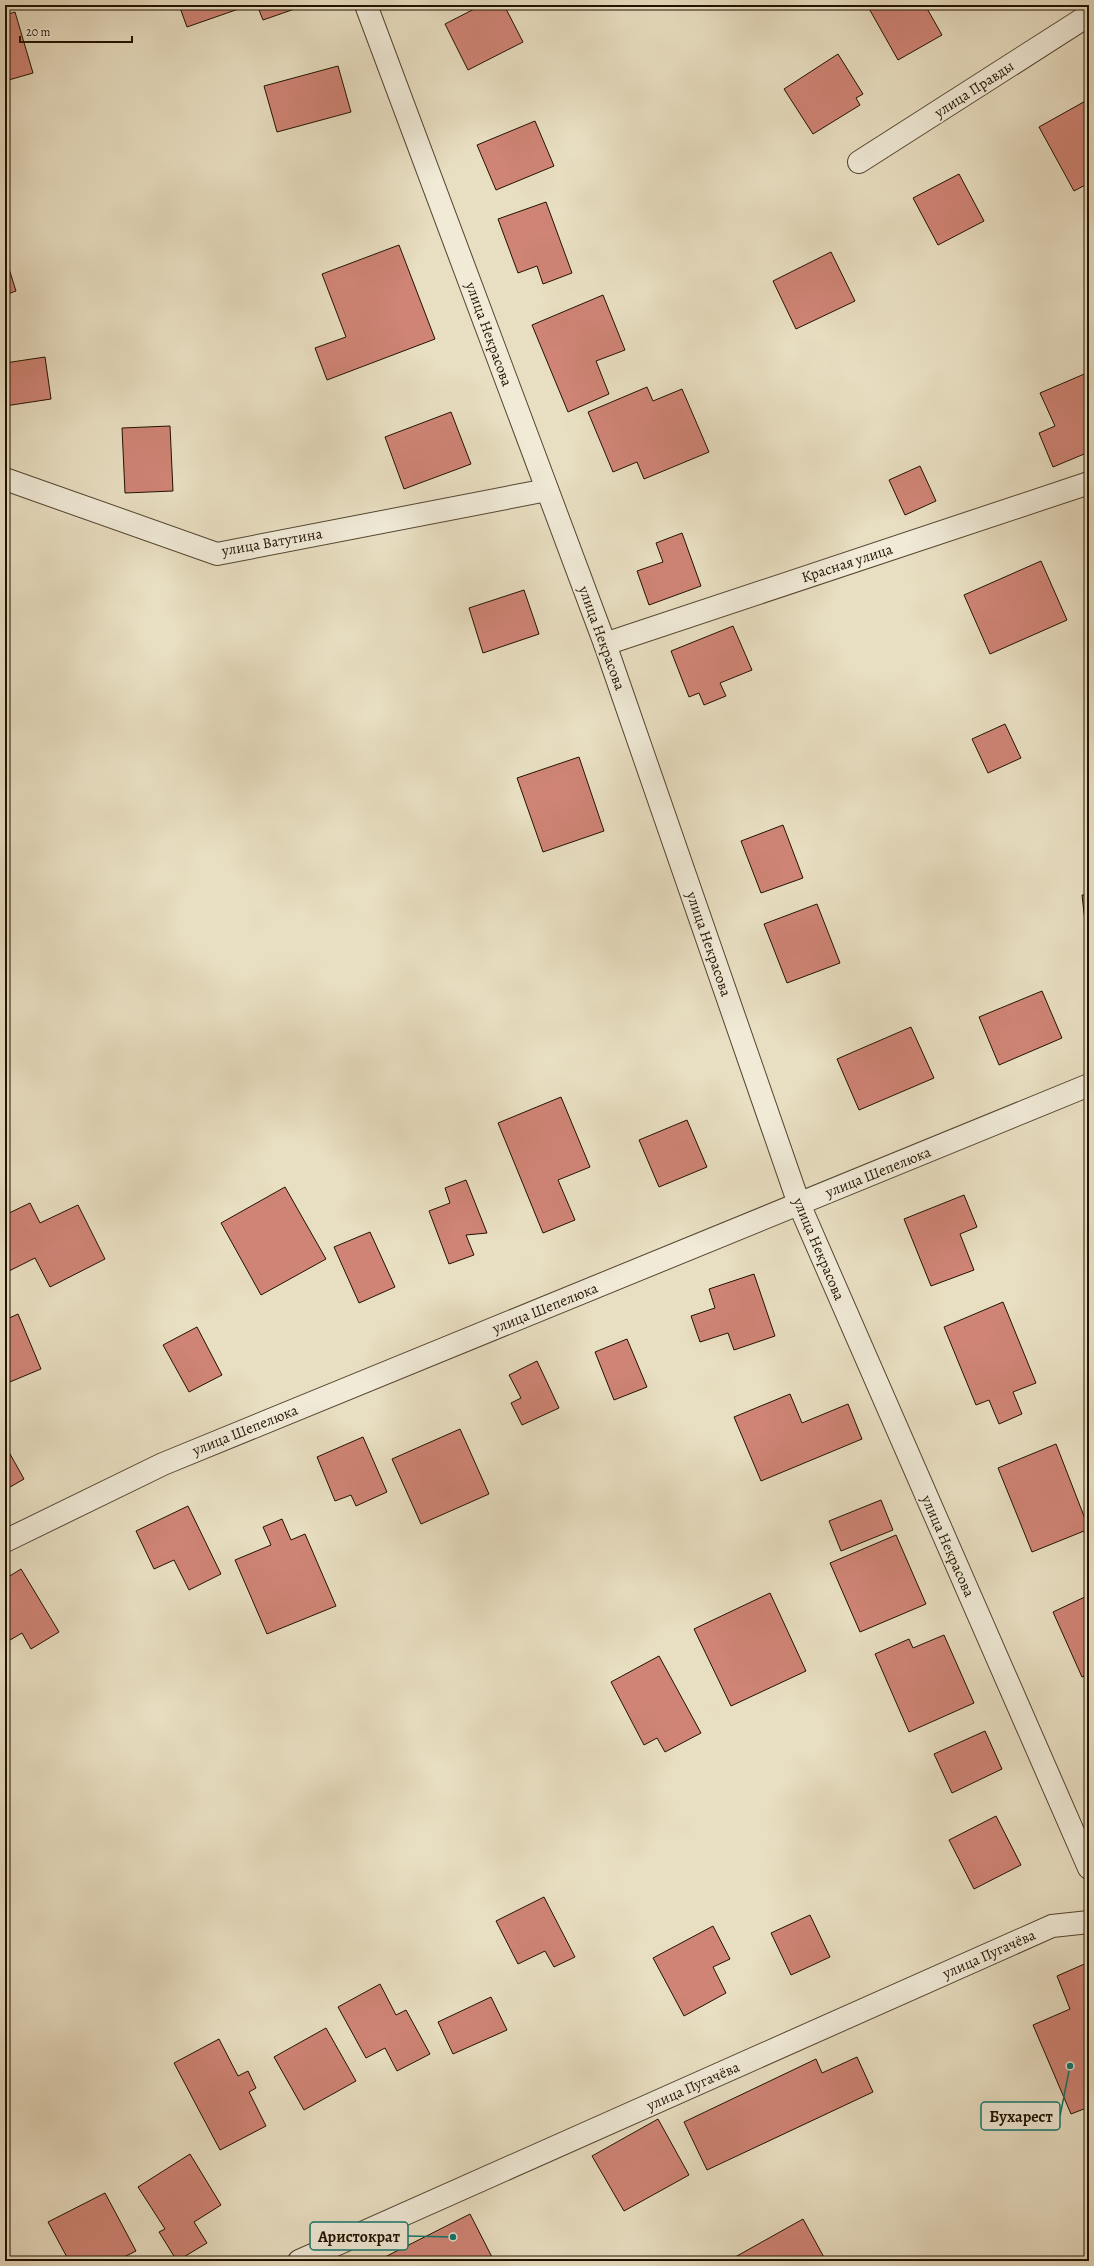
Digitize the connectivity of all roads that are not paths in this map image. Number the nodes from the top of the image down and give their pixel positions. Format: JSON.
{"nodes":[{"id":1,"x":366,"y":5,"type":"edge"},
{"id":2,"x":1089,"y":15,"type":"edge"},
{"id":3,"x":860,"y":162,"type":"dead end"},
{"id":4,"x":5,"y":479,"type":"edge"},
{"id":5,"x":1089,"y":483,"type":"edge"},
{"id":6,"x":547,"y":490,"type":"junction"},
{"id":7,"x":605,"y":644,"type":"junction"},
{"id":8,"x":1089,"y":1085,"type":"edge"},
{"id":9,"x":799,"y":1204,"type":"junction"},
{"id":10,"x":5,"y":1541,"type":"edge"},
{"id":11,"x":1089,"y":1868,"type":"edge"},
{"id":12,"x":1089,"y":1922,"type":"edge"},
{"id":13,"x":299,"y":2261,"type":"edge"}],
"edges":[{"from":1,"to":6,"type":"street","name":"улица Некрасова"},
{"from":2,"to":3,"type":"street","name":"улица Правды"},
{"from":4,"to":6,"type":"street","name":"улица Ватутина"},
{"from":5,"to":7,"type":"street","name":"Красная улица"},
{"from":6,"to":7,"type":"street","name":"улица Некрасова"},
{"from":7,"to":9,"type":"street","name":"улица Некрасова"},
{"from":8,"to":9,"type":"street","name":"улица Шепелюка"},
{"from":9,"to":10,"type":"street","name":"улица Шепелюка"},
{"from":9,"to":11,"type":"street","name":"улица Некрасова"},
{"from":12,"to":13,"type":"street","name":"улица Пугачёва"}]}
